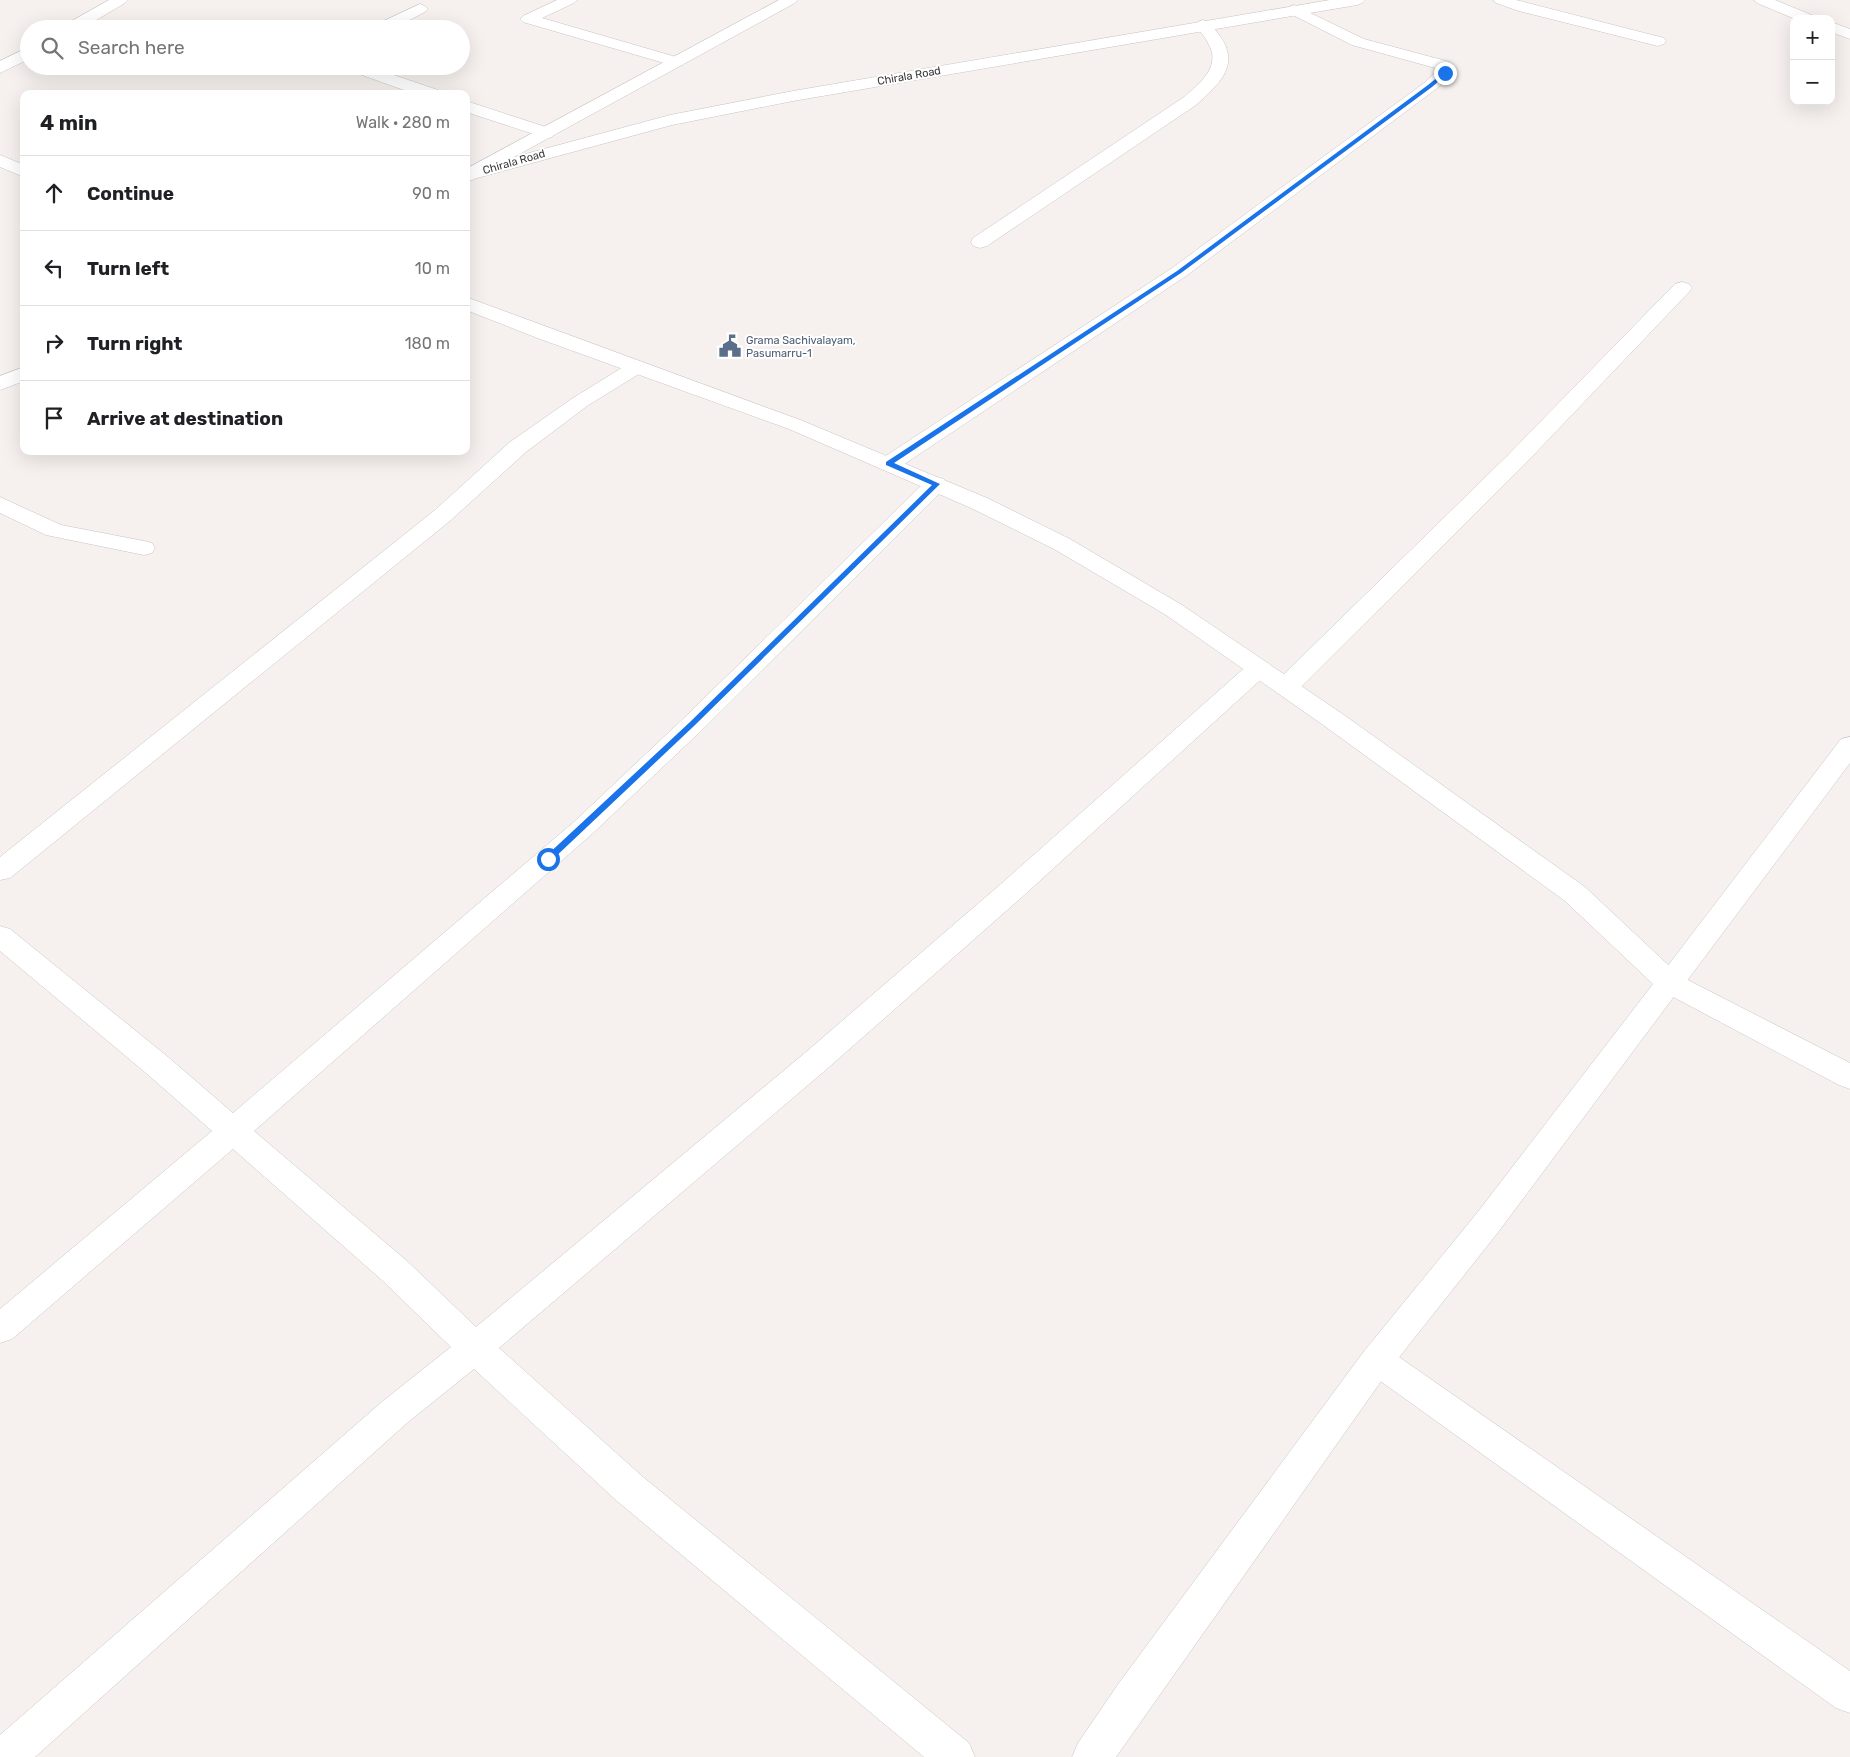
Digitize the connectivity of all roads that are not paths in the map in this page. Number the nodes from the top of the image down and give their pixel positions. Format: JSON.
{"nodes":[{"id":1,"x":120,"y":0,"type":"edge"},
{"id":2,"x":568,"y":0,"type":"edge"},
{"id":3,"x":790,"y":0,"type":"edge"},
{"id":4,"x":1357,"y":0,"type":"edge"},
{"id":5,"x":1501,"y":0,"type":"edge"},
{"id":6,"x":1762,"y":0,"type":"edge"},
{"id":7,"x":420,"y":9,"type":"dead end"},
{"id":8,"x":1294,"y":10,"type":"junction"},
{"id":9,"x":1799,"y":15,"type":"edge"},
{"id":10,"x":85,"y":20,"type":"edge"},
{"id":11,"x":397,"y":20,"type":"edge"},
{"id":12,"x":1203,"y":25,"type":"junction"},
{"id":13,"x":1835,"y":28,"type":"edge"},
{"id":14,"x":1850,"y":34,"type":"edge"},
{"id":15,"x":1658,"y":41,"type":"dead end"},
{"id":16,"x":20,"y":57,"type":"edge"},
{"id":17,"x":677,"y":62,"type":"junction"},
{"id":18,"x":0,"y":68,"type":"edge"},
{"id":19,"x":377,"y":75,"type":"edge"},
{"id":20,"x":420,"y":90,"type":"edge"},
{"id":21,"x":470,"y":107,"type":"edge"},
{"id":22,"x":546,"y":133,"type":"junction"},
{"id":23,"x":0,"y":160,"type":"edge"},
{"id":24,"x":20,"y":170,"type":"edge"},
{"id":25,"x":470,"y":174,"type":"edge"},
{"id":26,"x":470,"y":175,"type":"edge"},
{"id":27,"x":980,"y":242,"type":"dead end"},
{"id":28,"x":1682,"y":288,"type":"dead end"},
{"id":29,"x":470,"y":305,"type":"edge"},
{"id":30,"x":635,"y":368,"type":"junction"},
{"id":31,"x":20,"y":375,"type":"edge"},
{"id":32,"x":0,"y":384,"type":"edge"},
{"id":33,"x":889,"y":464,"type":"junction"},
{"id":34,"x":936,"y":484,"type":"junction"},
{"id":35,"x":0,"y":504,"type":"edge"},
{"id":36,"x":144,"y":548,"type":"dead end"},
{"id":37,"x":1259,"y":668,"type":"junction"},
{"id":38,"x":1286,"y":687,"type":"junction"},
{"id":39,"x":1850,"y":745,"type":"edge"},
{"id":40,"x":0,"y":870,"type":"edge"},
{"id":41,"x":0,"y":936,"type":"edge"},
{"id":42,"x":1670,"y":983,"type":"junction"},
{"id":43,"x":1850,"y":1077,"type":"edge"},
{"id":44,"x":233,"y":1131,"type":"junction"},
{"id":45,"x":0,"y":1329,"type":"edge"},
{"id":46,"x":475,"y":1348,"type":"junction"},
{"id":47,"x":1377,"y":1360,"type":"junction"},
{"id":48,"x":1850,"y":1694,"type":"edge"},
{"id":49,"x":5,"y":1757,"type":"edge"},
{"id":50,"x":955,"y":1757,"type":"edge"},
{"id":51,"x":1092,"y":1757,"type":"edge"}],
"edges":[{"from":1,"to":10,"type":"street"},
{"from":2,"to":17,"type":"street"},
{"from":3,"to":17,"type":"street"},
{"from":4,"to":8,"type":"street","name":"Chirala Road"},
{"from":5,"to":15,"type":"street"},
{"from":6,"to":9,"type":"street"},
{"from":7,"to":11,"type":"street"},
{"from":8,"to":12,"type":"street","name":"Chirala Road"},
{"from":8,"to":33,"type":"street"},
{"from":12,"to":26,"type":"street","name":"Chirala Road"},
{"from":12,"to":27,"type":"street"},
{"from":13,"to":14,"type":"street"},
{"from":16,"to":18,"type":"street"},
{"from":17,"to":22,"type":"street"},
{"from":19,"to":20,"type":"street"},
{"from":21,"to":22,"type":"street"},
{"from":22,"to":25,"type":"street"},
{"from":23,"to":24,"type":"street"},
{"from":28,"to":38,"type":"street"},
{"from":29,"to":30,"type":"street"},
{"from":30,"to":33,"type":"street"},
{"from":30,"to":40,"type":"street"},
{"from":31,"to":32,"type":"street"},
{"from":33,"to":34,"type":"street"},
{"from":34,"to":37,"type":"street"},
{"from":34,"to":44,"type":"street"},
{"from":35,"to":36,"type":"street"},
{"from":37,"to":38,"type":"street"},
{"from":37,"to":46,"type":"street"},
{"from":38,"to":42,"type":"street"},
{"from":39,"to":42,"type":"street"},
{"from":41,"to":44,"type":"street"},
{"from":42,"to":43,"type":"street"},
{"from":42,"to":47,"type":"street"},
{"from":44,"to":45,"type":"street"},
{"from":44,"to":46,"type":"street"},
{"from":46,"to":49,"type":"street"},
{"from":46,"to":50,"type":"street"},
{"from":47,"to":48,"type":"street"},
{"from":47,"to":51,"type":"street"}]}
